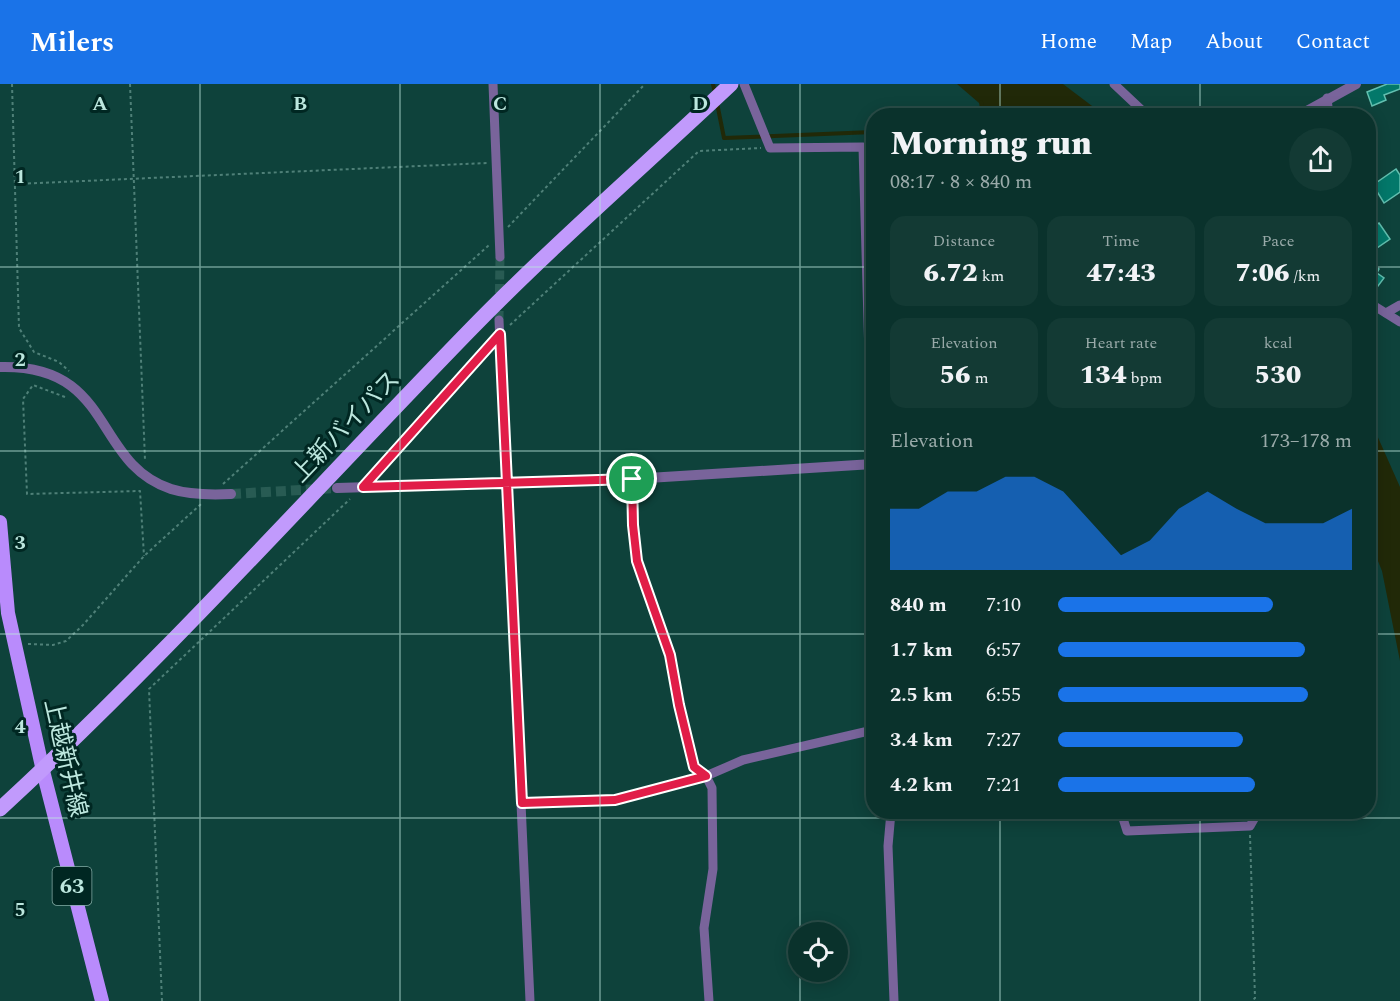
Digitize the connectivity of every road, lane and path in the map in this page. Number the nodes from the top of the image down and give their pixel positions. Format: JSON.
{"nodes":[{"id":1,"x":12,"y":84,"type":"edge"},
{"id":2,"x":130,"y":84,"type":"edge"},
{"id":3,"x":493,"y":84,"type":"edge"},
{"id":4,"x":645,"y":84,"type":"edge"},
{"id":5,"x":730,"y":84,"type":"edge"},
{"id":6,"x":744,"y":84,"type":"edge"},
{"id":7,"x":1114,"y":84,"type":"edge"},
{"id":8,"x":1356,"y":84,"type":"edge"},
{"id":9,"x":1327,"y":98,"type":"junction"},
{"id":10,"x":1140,"y":108,"type":"edge"},
{"id":11,"x":1311,"y":108,"type":"edge"},
{"id":12,"x":1328,"y":108,"type":"edge"},
{"id":13,"x":770,"y":148,"type":"junction"},
{"id":14,"x":495,"y":163,"type":"junction"},
{"id":15,"x":134,"y":180,"type":"junction"},
{"id":16,"x":15,"y":184,"type":"junction"},
{"id":17,"x":498,"y":237,"type":"junction"},
{"id":18,"x":866,"y":253,"type":"edge"},
{"id":19,"x":500,"y":257,"type":"tunnel mouth"},
{"id":20,"x":1400,"y":305,"type":"edge"},
{"id":21,"x":1376,"y":307,"type":"edge"},
{"id":22,"x":1386,"y":313,"type":"junction"},
{"id":23,"x":500,"y":320,"type":"tunnel mouth"},
{"id":24,"x":1400,"y":322,"type":"edge"},
{"id":25,"x":500,"y":334,"type":"junction"},
{"id":26,"x":0,"y":367,"type":"edge"},
{"id":27,"x":76,"y":390,"type":"junction"},
{"id":28,"x":866,"y":464,"type":"edge"},
{"id":29,"x":146,"y":475,"type":"junction"},
{"id":30,"x":632,"y":479,"type":"junction"},
{"id":31,"x":508,"y":484,"type":"junction"},
{"id":32,"x":363,"y":487,"type":"junction"},
{"id":33,"x":337,"y":488,"type":"tunnel mouth"},
{"id":34,"x":231,"y":494,"type":"tunnel mouth"},
{"id":35,"x":211,"y":495,"type":"junction"},
{"id":36,"x":0,"y":522,"type":"edge"},
{"id":37,"x":144,"y":556,"type":"junction"},
{"id":38,"x":16,"y":643,"type":"junction"},
{"id":39,"x":866,"y":732,"type":"edge"},
{"id":40,"x":43,"y":771,"type":"junction"},
{"id":41,"x":706,"y":776,"type":"junction"},
{"id":42,"x":522,"y":803,"type":"junction"},
{"id":43,"x":0,"y":809,"type":"edge"},
{"id":44,"x":890,"y":819,"type":"edge"},
{"id":45,"x":1123,"y":819,"type":"edge"},
{"id":46,"x":1254,"y":819,"type":"edge"},
{"id":47,"x":1250,"y":826,"type":"junction"},
{"id":48,"x":102,"y":1001,"type":"edge"},
{"id":49,"x":162,"y":1001,"type":"edge"},
{"id":50,"x":530,"y":1001,"type":"edge"},
{"id":51,"x":709,"y":1001,"type":"edge"},
{"id":52,"x":894,"y":1001,"type":"edge"},
{"id":53,"x":1251,"y":1001,"type":"edge"}],
"edges":[{"from":1,"to":16,"type":"path"},
{"from":2,"to":15,"type":"path"},
{"from":3,"to":14,"type":"street"},
{"from":4,"to":17,"type":"path"},
{"from":5,"to":40,"type":"highway","name":"上新バイパス"},
{"from":6,"to":13,"type":"street"},
{"from":7,"to":10,"type":"street"},
{"from":8,"to":9,"type":"street"},
{"from":9,"to":11,"type":"street"},
{"from":9,"to":12,"type":"street"},
{"from":13,"to":18,"type":"street"},
{"from":13,"to":25,"type":"path"},
{"from":14,"to":15,"type":"path"},
{"from":14,"to":17,"type":"street"},
{"from":15,"to":16,"type":"path"},
{"from":15,"to":29,"type":"path"},
{"from":16,"to":27,"type":"path"},
{"from":17,"to":19,"type":"street"},
{"from":17,"to":35,"type":"path"},
{"from":20,"to":22,"type":"street"},
{"from":21,"to":22,"type":"street"},
{"from":22,"to":24,"type":"street"},
{"from":23,"to":25,"type":"street"},
{"from":25,"to":31,"type":"street"},
{"from":25,"to":32,"type":"path"},
{"from":26,"to":27,"type":"street"},
{"from":27,"to":29,"type":"street"},
{"from":27,"to":37,"type":"path"},
{"from":28,"to":30,"type":"street"},
{"from":29,"to":35,"type":"street"},
{"from":30,"to":31,"type":"street"},
{"from":30,"to":41,"type":"street"},
{"from":31,"to":32,"type":"street"},
{"from":31,"to":42,"type":"street"},
{"from":32,"to":33,"type":"street"},
{"from":32,"to":49,"type":"path"},
{"from":34,"to":35,"type":"street"},
{"from":35,"to":37,"type":"path"},
{"from":36,"to":38,"type":"main road","name":"上越新井線","number":"63"},
{"from":37,"to":38,"type":"path"},
{"from":38,"to":40,"type":"main road","name":"上越新井線","number":"63"},
{"from":39,"to":41,"type":"street"},
{"from":40,"to":43,"type":"highway","name":"上新バイパス"},
{"from":40,"to":48,"type":"main road","name":"上越新井線","number":"63"},
{"from":41,"to":42,"type":"street"},
{"from":41,"to":51,"type":"street"},
{"from":42,"to":50,"type":"street"},
{"from":44,"to":52,"type":"street"},
{"from":45,"to":47,"type":"street"},
{"from":46,"to":47,"type":"street"},
{"from":47,"to":53,"type":"path"}]}
